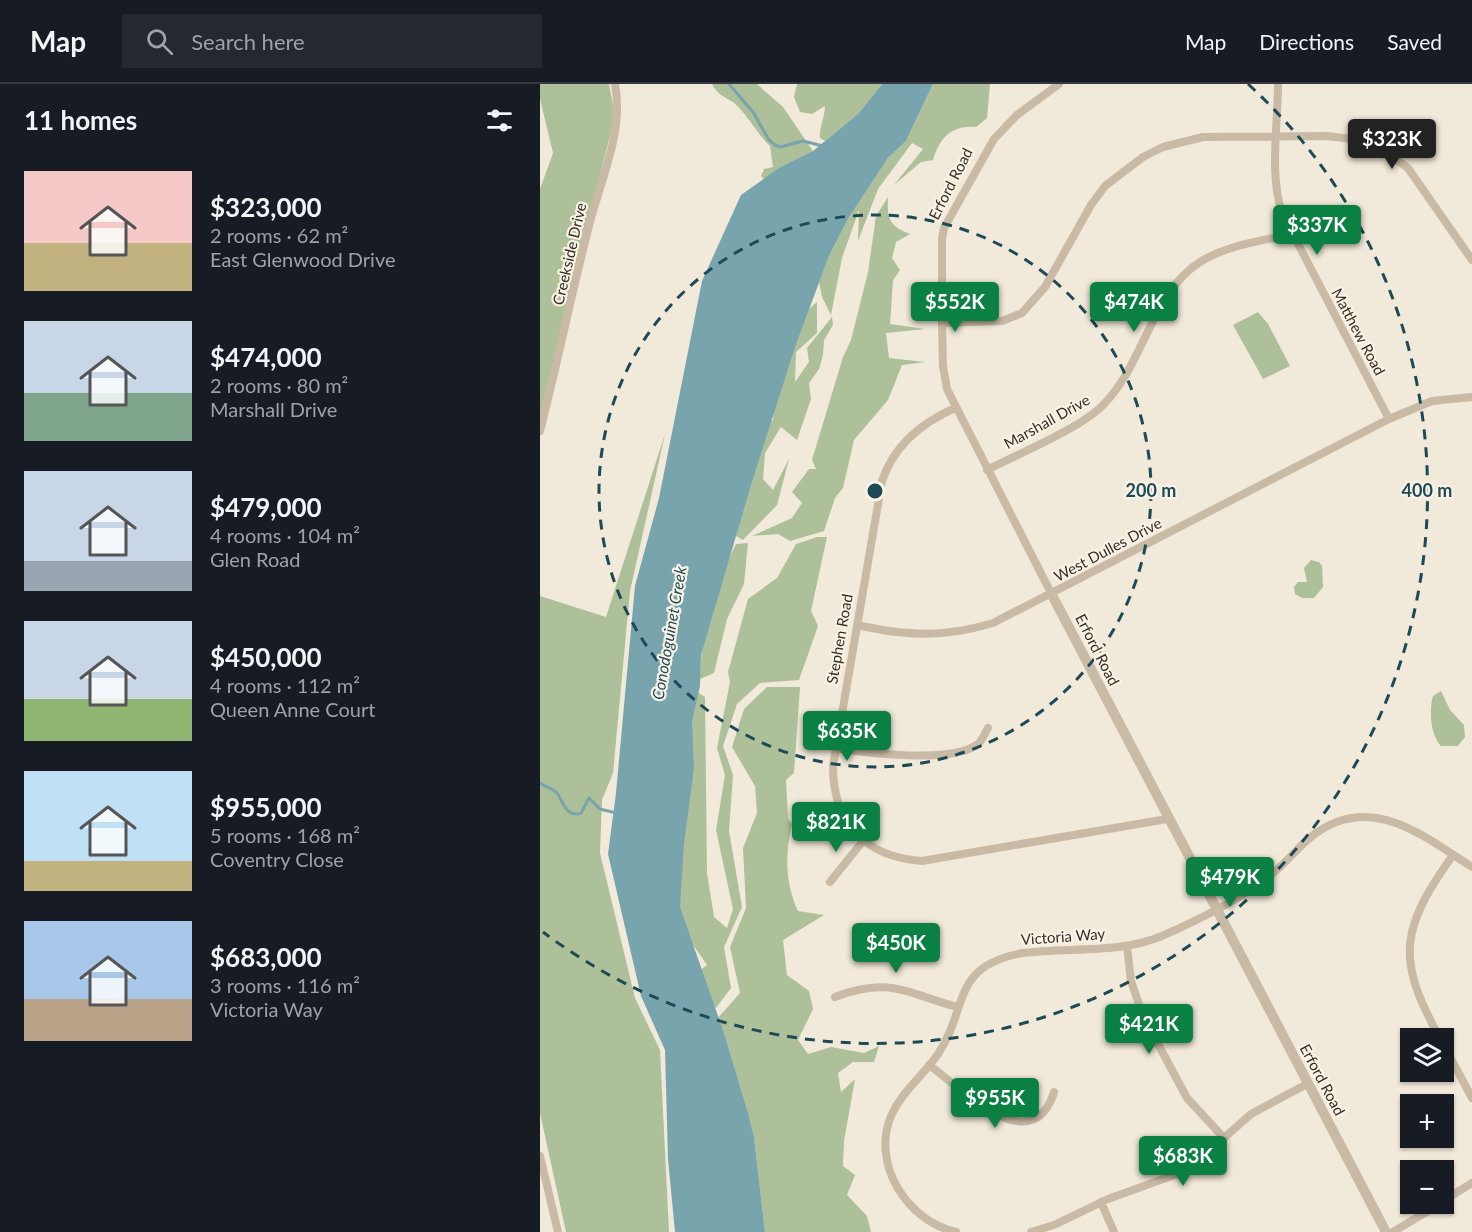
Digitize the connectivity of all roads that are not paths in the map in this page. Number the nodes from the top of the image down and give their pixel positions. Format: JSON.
{"nodes":[{"id":1,"x":615,"y":84,"type":"edge"},
{"id":2,"x":1059,"y":84,"type":"edge"},
{"id":3,"x":1278,"y":84,"type":"edge"},
{"id":4,"x":1277,"y":137,"type":"junction"},
{"id":5,"x":1292,"y":234,"type":"junction"},
{"id":6,"x":1472,"y":260,"type":"edge"},
{"id":7,"x":942,"y":323,"type":"junction"},
{"id":8,"x":1472,"y":397,"type":"edge"},
{"id":9,"x":956,"y":408,"type":"junction"},
{"id":10,"x":1389,"y":419,"type":"junction"},
{"id":11,"x":540,"y":430,"type":"edge"},
{"id":12,"x":987,"y":470,"type":"junction"},
{"id":13,"x":1052,"y":595,"type":"junction"},
{"id":14,"x":857,"y":625,"type":"junction"},
{"id":15,"x":988,"y":728,"type":"dead end"},
{"id":16,"x":836,"y":747,"type":"junction"},
{"id":17,"x":1167,"y":819,"type":"junction"},
{"id":18,"x":862,"y":841,"type":"junction"},
{"id":19,"x":1453,"y":855,"type":"junction"},
{"id":20,"x":1472,"y":867,"type":"edge"},
{"id":21,"x":830,"y":882,"type":"dead end"},
{"id":22,"x":1215,"y":909,"type":"junction"},
{"id":23,"x":1126,"y":946,"type":"junction"},
{"id":24,"x":835,"y":997,"type":"dead end"},
{"id":25,"x":957,"y":1007,"type":"junction"},
{"id":26,"x":1435,"y":1028,"type":"edge"},
{"id":27,"x":1454,"y":1064,"type":"edge"},
{"id":28,"x":929,"y":1065,"type":"junction"},
{"id":29,"x":1307,"y":1084,"type":"junction"},
{"id":30,"x":1054,"y":1092,"type":"dead end"},
{"id":31,"x":1472,"y":1098,"type":"edge"},
{"id":32,"x":1224,"y":1138,"type":"junction"},
{"id":33,"x":540,"y":1156,"type":"edge"},
{"id":34,"x":1472,"y":1183,"type":"edge"},
{"id":35,"x":1454,"y":1194,"type":"edge"},
{"id":36,"x":1101,"y":1202,"type":"junction"},
{"id":37,"x":1422,"y":1214,"type":"edge"},
{"id":38,"x":558,"y":1232,"type":"edge"},
{"id":39,"x":956,"y":1232,"type":"edge"},
{"id":40,"x":1031,"y":1232,"type":"edge"},
{"id":41,"x":1114,"y":1232,"type":"edge"},
{"id":42,"x":1386,"y":1232,"type":"edge"},
{"id":43,"x":1393,"y":1232,"type":"edge"}],
"edges":[{"from":1,"to":11,"type":"street","name":"Creekside Drive"},
{"from":2,"to":7,"type":"street","name":"Erford Road"},
{"from":3,"to":4,"type":"street","name":"Matthew Road"},
{"from":4,"to":5,"type":"street","name":"Matthew Road"},
{"from":4,"to":6,"type":"street"},
{"from":4,"to":7,"type":"street"},
{"from":5,"to":10,"type":"street","name":"Matthew Road"},
{"from":5,"to":12,"type":"street","name":"Marshall Drive"},
{"from":7,"to":9,"type":"street","name":"Erford Road"},
{"from":8,"to":10,"type":"street","name":"West Dulles Drive"},
{"from":9,"to":12,"type":"street","name":"Erford Road"},
{"from":9,"to":14,"type":"street","name":"Stephen Road"},
{"from":10,"to":13,"type":"street","name":"West Dulles Drive"},
{"from":12,"to":13,"type":"street","name":"Erford Road"},
{"from":13,"to":14,"type":"street","name":"West Dulles Drive"},
{"from":13,"to":17,"type":"street","name":"Erford Road"},
{"from":14,"to":16,"type":"street","name":"Stephen Road"},
{"from":15,"to":16,"type":"street"},
{"from":16,"to":18,"type":"street","name":"Stephen Road"},
{"from":17,"to":18,"type":"street","name":"Stephen Road"},
{"from":17,"to":22,"type":"street","name":"Erford Road"},
{"from":18,"to":21,"type":"street"},
{"from":19,"to":20,"type":"street","name":"Victoria Way"},
{"from":19,"to":22,"type":"street","name":"Victoria Way"},
{"from":19,"to":26,"type":"street"},
{"from":22,"to":23,"type":"street","name":"Victoria Way"},
{"from":22,"to":29,"type":"street","name":"Erford Road"},
{"from":23,"to":25,"type":"street","name":"Victoria Way"},
{"from":23,"to":32,"type":"street"},
{"from":24,"to":25,"type":"street"},
{"from":25,"to":28,"type":"street","name":"Victoria Way"},
{"from":27,"to":31,"type":"street"},
{"from":28,"to":30,"type":"street"},
{"from":28,"to":39,"type":"street","name":"Victoria Way"},
{"from":29,"to":32,"type":"street"},
{"from":29,"to":42,"type":"street","name":"Erford Road"},
{"from":32,"to":36,"type":"street"},
{"from":33,"to":38,"type":"street"},
{"from":34,"to":35,"type":"street"},
{"from":36,"to":40,"type":"street"},
{"from":36,"to":41,"type":"street"},
{"from":37,"to":43,"type":"street"}]}
